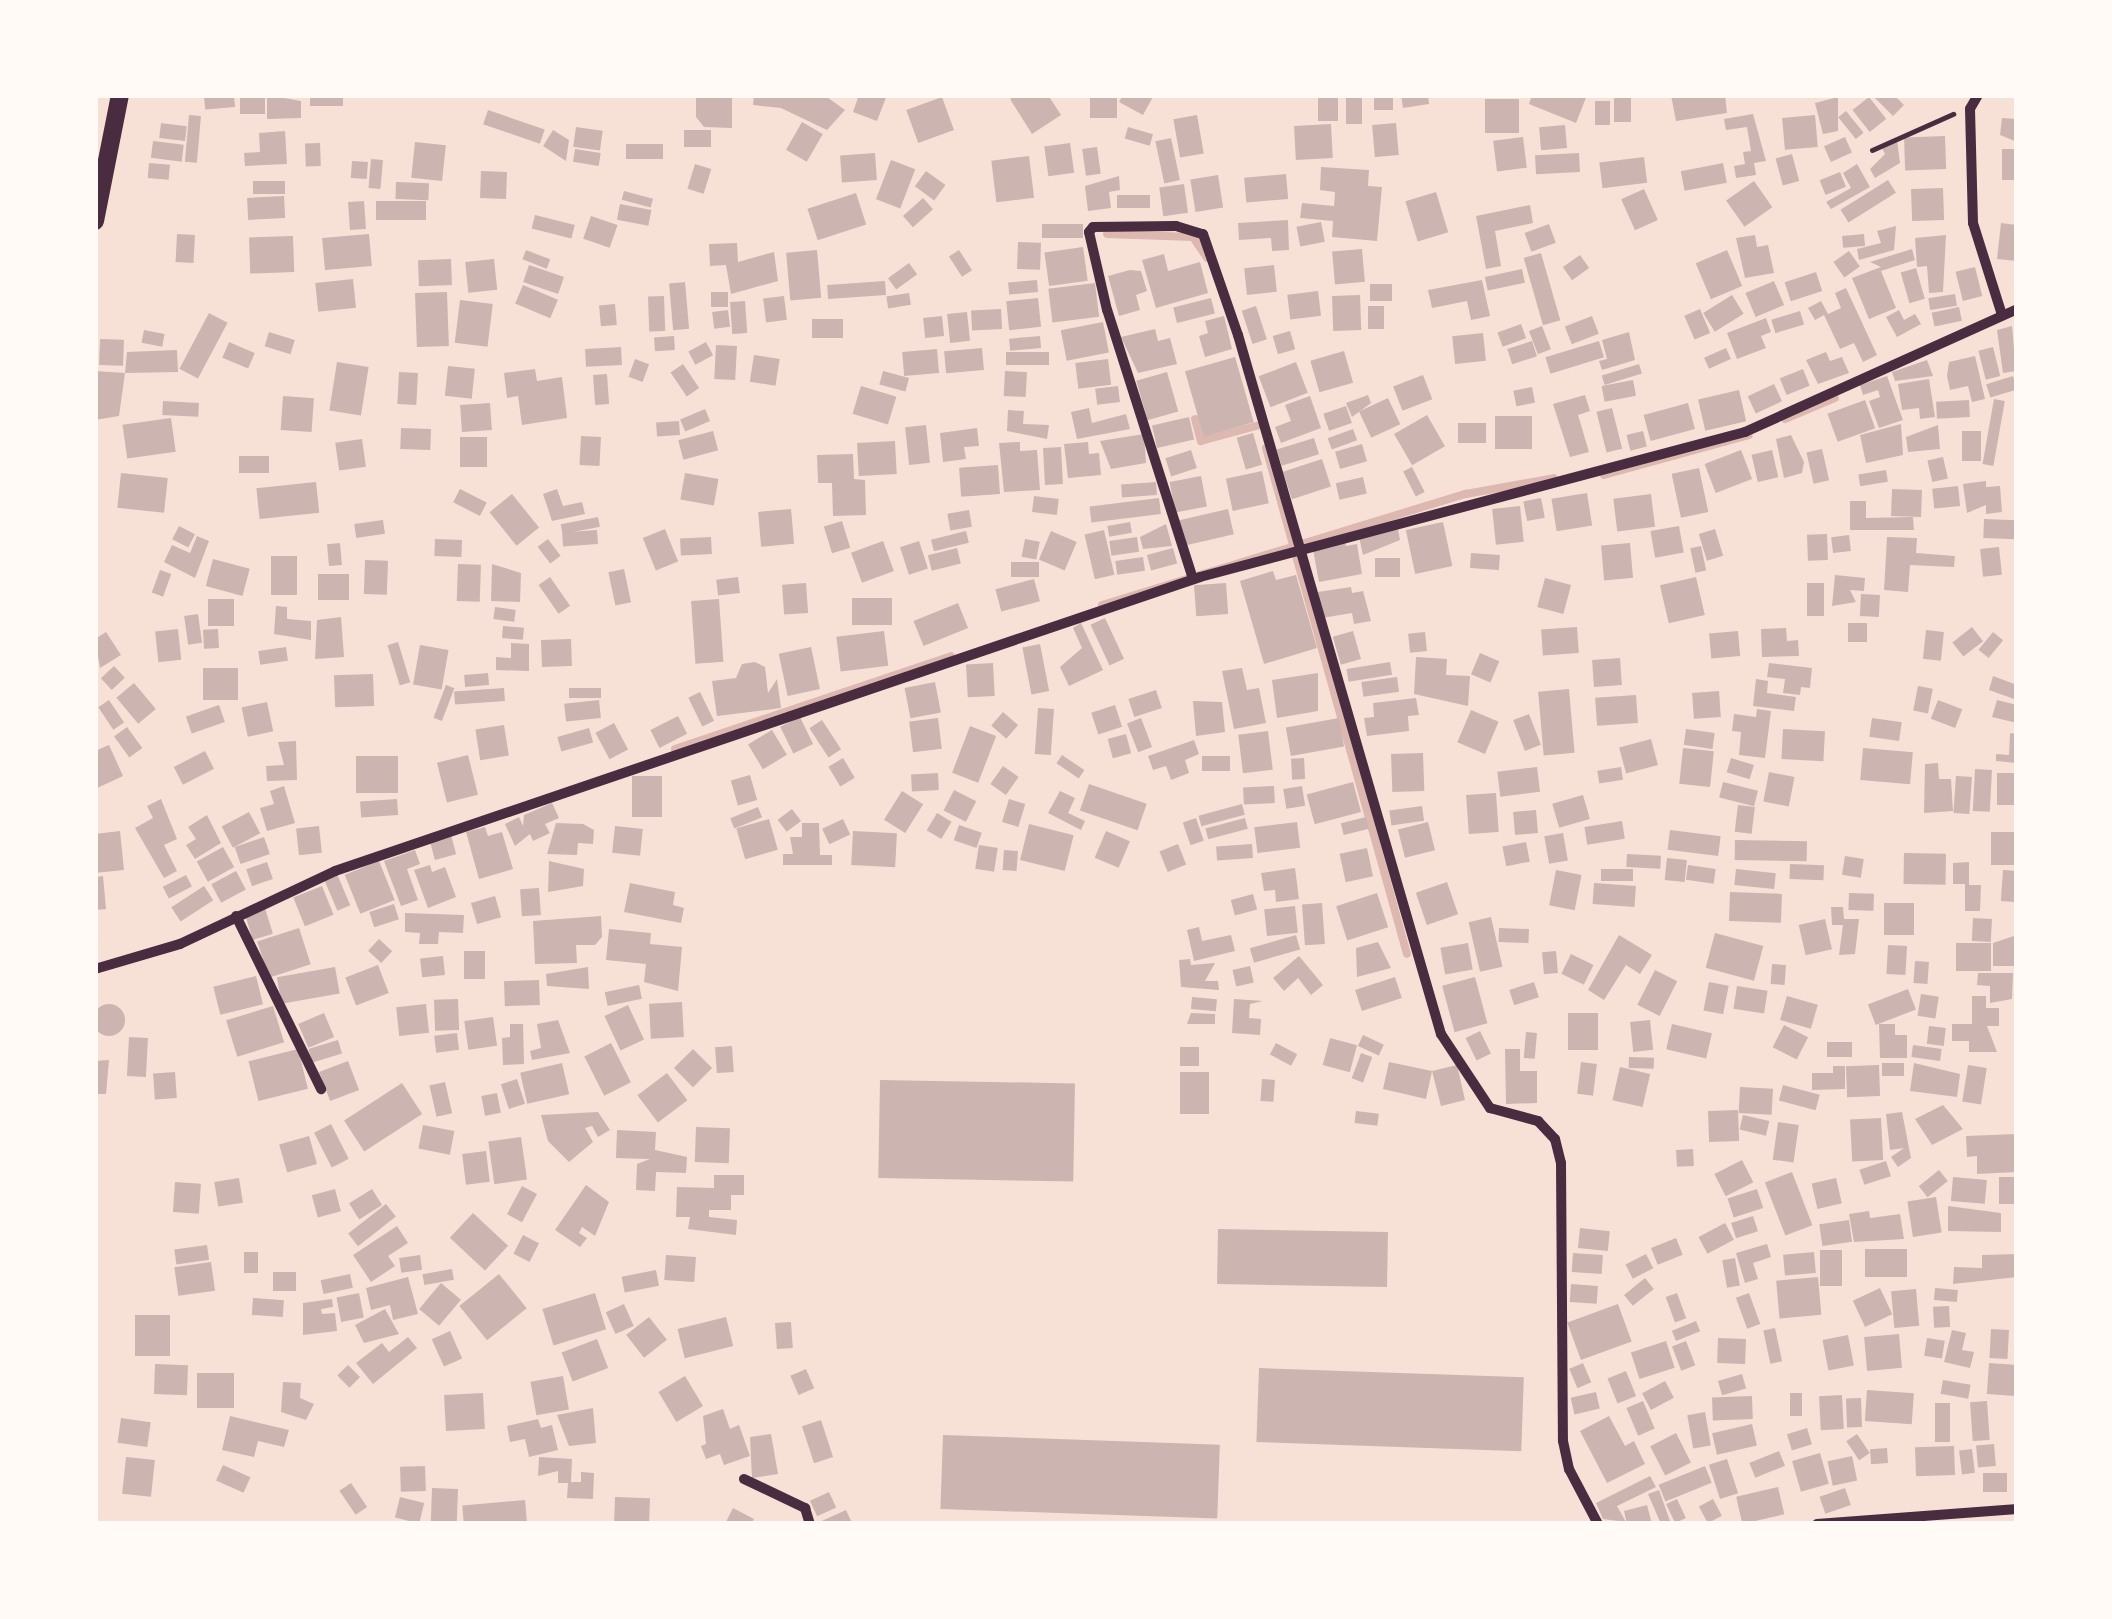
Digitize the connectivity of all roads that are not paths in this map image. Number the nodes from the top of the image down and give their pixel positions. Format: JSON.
{"nodes":[{"id":1,"x":120,"y":95,"type":"edge"},
{"id":2,"x":1978,"y":95,"type":"edge"},
{"id":3,"x":95,"y":221,"type":"edge"},
{"id":4,"x":2017,"y":308,"type":"edge"},
{"id":5,"x":2002,"y":315,"type":"junction"},
{"id":6,"x":1297,"y":546,"type":"junction"},
{"id":7,"x":1193,"y":579,"type":"junction"},
{"id":8,"x":236,"y":916,"type":"junction"},
{"id":9,"x":95,"y":969,"type":"edge"},
{"id":10,"x":320,"y":1089,"type":"dead end"},
{"id":11,"x":744,"y":1479,"type":"dead end"},
{"id":12,"x":2017,"y":1509,"type":"edge"},
{"id":13,"x":810,"y":1524,"type":"edge"},
{"id":14,"x":1598,"y":1524,"type":"edge"},
{"id":15,"x":1818,"y":1524,"type":"edge"}],
"edges":[{"from":1,"to":3,"type":"street"},
{"from":2,"to":5,"type":"street"},
{"from":4,"to":5,"type":"street"},
{"from":5,"to":6,"type":"street"},
{"from":6,"to":7,"type":"street"},
{"from":6,"to":7,"type":"street"},
{"from":6,"to":14,"type":"street"},
{"from":7,"to":8,"type":"street"},
{"from":8,"to":9,"type":"street"},
{"from":8,"to":10,"type":"street"},
{"from":11,"to":13,"type":"street"},
{"from":12,"to":15,"type":"street"}]}
